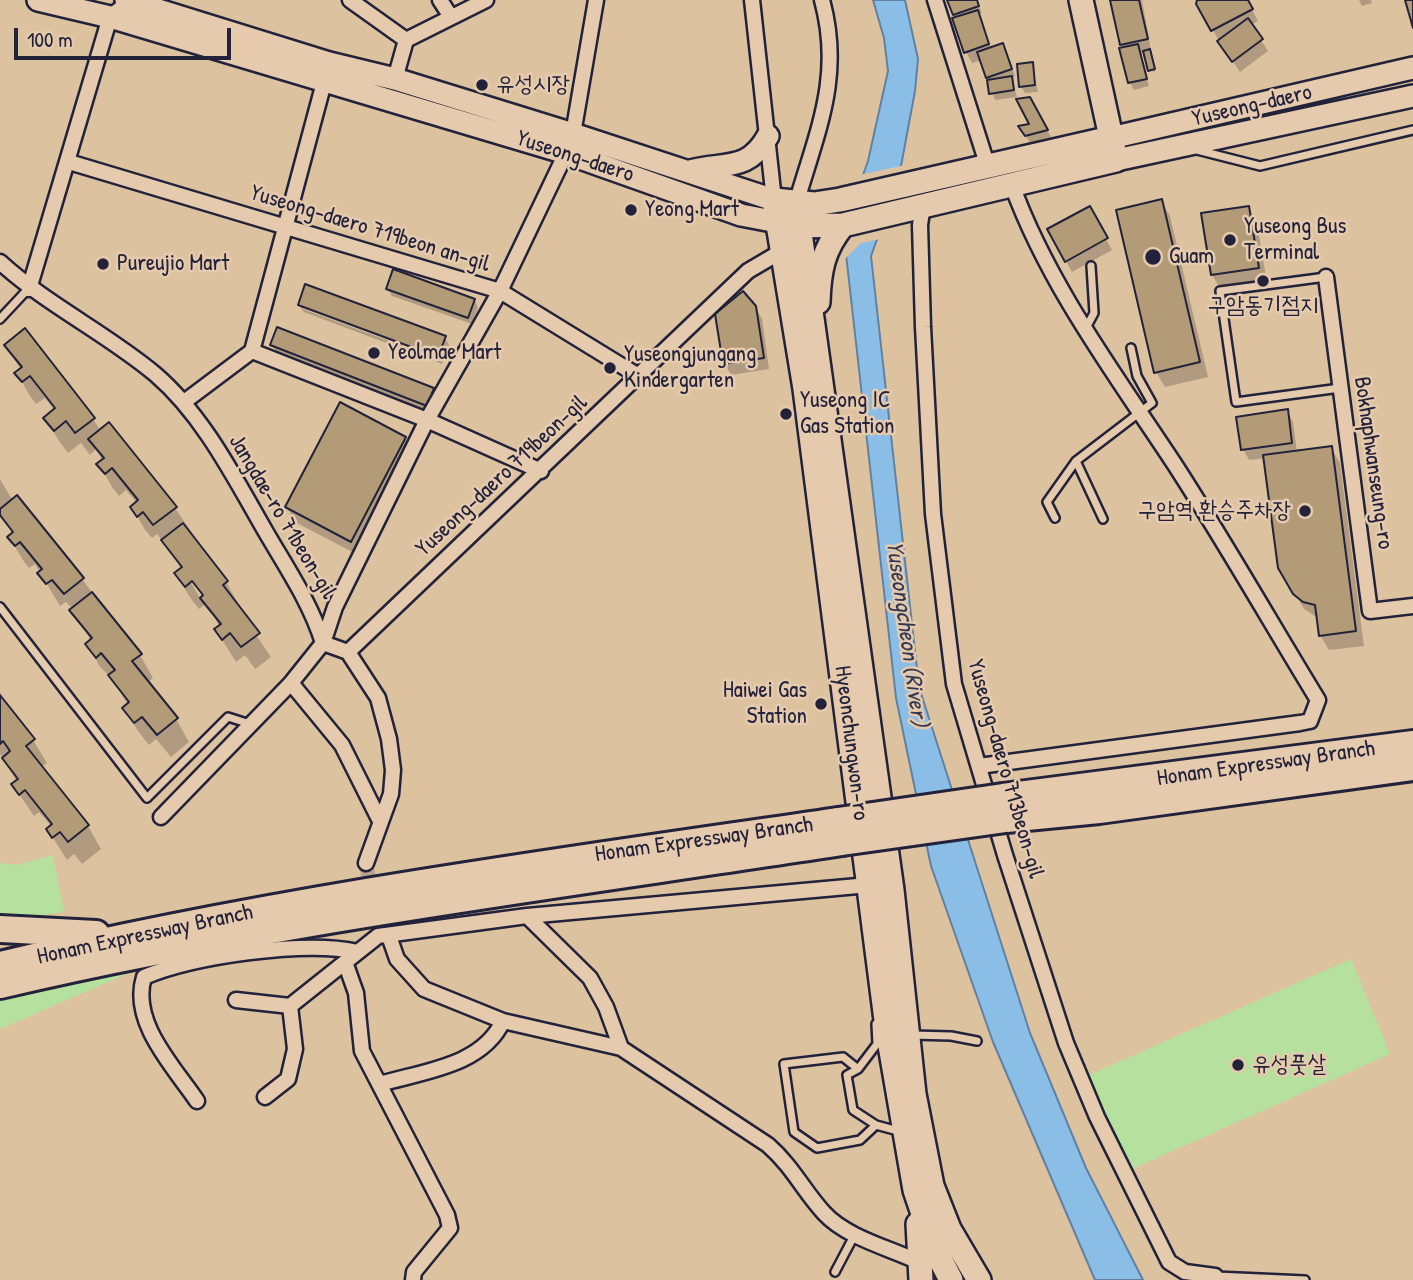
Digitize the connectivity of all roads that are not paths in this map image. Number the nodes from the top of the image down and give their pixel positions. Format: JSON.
{"nodes":[{"id":1,"x":38,"y":0,"type":"edge"},
{"id":2,"x":129,"y":0,"type":"edge"},
{"id":3,"x":350,"y":0,"type":"edge"},
{"id":4,"x":440,"y":0,"type":"edge"},
{"id":5,"x":486,"y":0,"type":"edge"},
{"id":6,"x":596,"y":0,"type":"edge"},
{"id":7,"x":752,"y":0,"type":"edge"},
{"id":8,"x":822,"y":0,"type":"edge"},
{"id":9,"x":935,"y":0,"type":"edge"},
{"id":10,"x":1081,"y":0,"type":"edge"},
{"id":11,"x":110,"y":16,"type":"junction"},
{"id":12,"x":451,"y":17,"type":"junction"},
{"id":13,"x":406,"y":40,"type":"junction"},
{"id":14,"x":1413,"y":68,"type":"edge"},
{"id":15,"x":327,"y":72,"type":"junction"},
{"id":16,"x":395,"y":79,"type":"junction"},
{"id":17,"x":1413,"y":96,"type":"edge"},
{"id":18,"x":1413,"y":130,"type":"edge"},
{"id":19,"x":768,"y":136,"type":"junction"},
{"id":20,"x":569,"y":143,"type":"junction"},
{"id":21,"x":1176,"y":145,"type":"junction"},
{"id":22,"x":1114,"y":149,"type":"junction"},
{"id":23,"x":69,"y":162,"type":"junction"},
{"id":24,"x":988,"y":167,"type":"junction"},
{"id":25,"x":689,"y":172,"type":"junction"},
{"id":26,"x":1012,"y":185,"type":"junction"},
{"id":27,"x":919,"y":206,"type":"junction"},
{"id":28,"x":786,"y":213,"type":"junction"},
{"id":29,"x":843,"y":225,"type":"junction"},
{"id":30,"x":285,"y":228,"type":"junction"},
{"id":31,"x":782,"y":251,"type":"junction"},
{"id":32,"x":0,"y":262,"type":"edge"},
{"id":33,"x":1091,"y":266,"type":"dead end"},
{"id":34,"x":1326,"y":276,"type":"joint"},
{"id":35,"x":29,"y":289,"type":"junction"},
{"id":36,"x":500,"y":291,"type":"junction"},
{"id":37,"x":0,"y":319,"type":"edge"},
{"id":38,"x":1086,"y":328,"type":"junction"},
{"id":39,"x":1131,"y":348,"type":"dead end"},
{"id":40,"x":252,"y":351,"type":"junction"},
{"id":41,"x":640,"y":377,"type":"junction"},
{"id":42,"x":820,"y":387,"type":"junction"},
{"id":43,"x":1340,"y":388,"type":"junction"},
{"id":44,"x":184,"y":402,"type":"junction"},
{"id":45,"x":1138,"y":412,"type":"junction"},
{"id":46,"x":428,"y":420,"type":"junction"},
{"id":47,"x":1076,"y":461,"type":"junction"},
{"id":48,"x":541,"y":471,"type":"junction"},
{"id":49,"x":1055,"y":518,"type":"dead end"},
{"id":50,"x":1104,"y":519,"type":"dead end"},
{"id":51,"x":1413,"y":606,"type":"edge"},
{"id":52,"x":0,"y":607,"type":"edge"},
{"id":53,"x":323,"y":643,"type":"junction"},
{"id":54,"x":348,"y":652,"type":"junction"},
{"id":55,"x":290,"y":683,"type":"junction"},
{"id":56,"x":251,"y":724,"type":"junction"},
{"id":57,"x":1413,"y":744,"type":"edge"},
{"id":58,"x":979,"y":766,"type":"junction"},
{"id":59,"x":1413,"y":767,"type":"edge"},
{"id":60,"x":1005,"y":808,"type":"junction"},
{"id":61,"x":161,"y":817,"type":"dead end"},
{"id":62,"x":380,"y":821,"type":"junction"},
{"id":63,"x":840,"y":832,"type":"junction"},
{"id":64,"x":366,"y":863,"type":"tunnel mouth"},
{"id":65,"x":869,"y":885,"type":"junction"},
{"id":66,"x":527,"y":916,"type":"junction"},
{"id":67,"x":0,"y":929,"type":"edge"},
{"id":68,"x":381,"y":933,"type":"junction"},
{"id":69,"x":132,"y":934,"type":"junction"},
{"id":70,"x":358,"y":952,"type":"junction"},
{"id":71,"x":345,"y":962,"type":"junction"},
{"id":72,"x":0,"y":965,"type":"edge"},
{"id":73,"x":0,"y":985,"type":"edge"},
{"id":74,"x":883,"y":997,"type":"junction"},
{"id":75,"x":236,"y":1000,"type":"dead end"},
{"id":76,"x":290,"y":1006,"type":"junction"},
{"id":77,"x":503,"y":1021,"type":"junction"},
{"id":78,"x":905,"y":1035,"type":"junction"},
{"id":79,"x":977,"y":1041,"type":"dead end"},
{"id":80,"x":621,"y":1048,"type":"junction"},
{"id":81,"x":858,"y":1069,"type":"junction"},
{"id":82,"x":380,"y":1084,"type":"junction"},
{"id":83,"x":265,"y":1097,"type":"dead end"},
{"id":84,"x":197,"y":1101,"type":"dead end"},
{"id":85,"x":876,"y":1125,"type":"junction"},
{"id":86,"x":904,"y":1132,"type":"junction"},
{"id":87,"x":915,"y":1190,"type":"junction"},
{"id":88,"x":949,"y":1229,"type":"junction"},
{"id":89,"x":855,"y":1233,"type":"junction"},
{"id":90,"x":921,"y":1271,"type":"edge"},
{"id":91,"x":835,"y":1272,"type":"dead end"},
{"id":92,"x":1216,"y":1278,"type":"edge"},
{"id":93,"x":413,"y":1280,"type":"edge"},
{"id":94,"x":951,"y":1280,"type":"edge"},
{"id":95,"x":979,"y":1280,"type":"edge"},
{"id":96,"x":997,"y":1280,"type":"edge"},
{"id":97,"x":1305,"y":1280,"type":"edge"}],
"edges":[{"from":1,"to":11,"type":"main road","name":"Yuseong-daero"},
{"from":2,"to":11,"type":"street"},
{"from":2,"to":15,"type":"main road","name":"Yuseong-daero"},
{"from":3,"to":13,"type":"street"},
{"from":4,"to":12,"type":"street"},
{"from":5,"to":12,"type":"street"},
{"from":6,"to":20,"type":"street"},
{"from":7,"to":19,"type":"street"},
{"from":8,"to":28,"type":"street"},
{"from":9,"to":24,"type":"street"},
{"from":10,"to":22,"type":"main road"},
{"from":11,"to":15,"type":"main road","name":"Yuseong-daero"},
{"from":11,"to":23,"type":"street"},
{"from":12,"to":13,"type":"street"},
{"from":13,"to":16,"type":"street"},
{"from":14,"to":22,"type":"main road","name":"Yuseong-daero"},
{"from":15,"to":16,"type":"main road","name":"Yuseong-daero"},
{"from":15,"to":20,"type":"main road","name":"Yuseong-daero"},
{"from":15,"to":30,"type":"street"},
{"from":16,"to":20,"type":"main road","name":"Yuseong-daero"},
{"from":17,"to":21,"type":"main road","name":"Yuseong-daero"},
{"from":18,"to":21,"type":"lane"},
{"from":19,"to":25,"type":"main road"},
{"from":19,"to":28,"type":"street"},
{"from":20,"to":25,"type":"main road","name":"Yuseong-daero"},
{"from":20,"to":28,"type":"main road","name":"Yuseong-daero"},
{"from":20,"to":36,"type":"street"},
{"from":21,"to":22,"type":"main road","name":"Yuseong-daero"},
{"from":22,"to":24,"type":"main road","name":"Yuseong-daero"},
{"from":22,"to":26,"type":"main road","name":"Yuseong-daero"},
{"from":23,"to":30,"type":"street","name":"Yuseong-daero 719beon an-gil"},
{"from":23,"to":35,"type":"street"},
{"from":24,"to":28,"type":"main road","name":"Yuseong-daero"},
{"from":25,"to":28,"type":"main road","name":"Yuseong-daero"},
{"from":26,"to":27,"type":"main road","name":"Yuseong-daero"},
{"from":26,"to":38,"type":"street"},
{"from":27,"to":29,"type":"main road","name":"Yuseong-daero"},
{"from":27,"to":58,"type":"street","name":"Yuseong-daero 713beon-gil"},
{"from":28,"to":29,"type":"main road","name":"Yuseong-daero"},
{"from":28,"to":31,"type":"main road","name":"Hyeonchungwon-ro"},
{"from":28,"to":42,"type":"main road"},
{"from":29,"to":42,"type":"main road"},
{"from":30,"to":36,"type":"street","name":"Yuseong-daero 719beon an-gil"},
{"from":30,"to":40,"type":"street"},
{"from":31,"to":41,"type":"street","name":"Yuseong-daero 719beon-gil"},
{"from":31,"to":65,"type":"main road","name":"Hyeonchungwon-ro"},
{"from":32,"to":35,"type":"street","name":"Jangdae-ro 71beon-gil"},
{"from":33,"to":38,"type":"lane"},
{"from":34,"to":43,"type":"street","name":"Bokhaphwanseung-ro"},
{"from":34,"to":43,"type":"lane"},
{"from":35,"to":37,"type":"lane"},
{"from":35,"to":44,"type":"street","name":"Jangdae-ro 71beon-gil"},
{"from":36,"to":41,"type":"street","name":"Yuseong-daero 719beon an-gil"},
{"from":36,"to":46,"type":"street"},
{"from":38,"to":45,"type":"street"},
{"from":39,"to":45,"type":"lane"},
{"from":40,"to":44,"type":"street"},
{"from":40,"to":46,"type":"street"},
{"from":41,"to":48,"type":"street","name":"Yuseong-daero 719beon-gil"},
{"from":42,"to":78,"type":"main road","name":"Hyeonchungwon-ro"},
{"from":43,"to":51,"type":"street","name":"Bokhaphwanseung-ro"},
{"from":44,"to":53,"type":"street","name":"Jangdae-ro 71beon-gil"},
{"from":45,"to":47,"type":"lane"},
{"from":45,"to":58,"type":"street"},
{"from":46,"to":48,"type":"street"},
{"from":46,"to":53,"type":"street"},
{"from":47,"to":49,"type":"lane"},
{"from":47,"to":50,"type":"lane"},
{"from":48,"to":54,"type":"street","name":"Yuseong-daero 719beon-gil"},
{"from":52,"to":56,"type":"lane"},
{"from":53,"to":54,"type":"street"},
{"from":53,"to":55,"type":"street"},
{"from":54,"to":62,"type":"street"},
{"from":55,"to":56,"type":"street"},
{"from":55,"to":62,"type":"street"},
{"from":56,"to":61,"type":"street"},
{"from":57,"to":60,"type":"highway","name":"Honam Expressway Branch"},
{"from":58,"to":92,"type":"street","name":"Yuseong-daero 713beon-gil"},
{"from":59,"to":60,"type":"highway","name":"Honam Expressway Branch"},
{"from":60,"to":63,"type":"highway","name":"Honam Expressway Branch","bridge":true},
{"from":62,"to":64,"type":"street"},
{"from":63,"to":69,"type":"highway","name":"Honam Expressway Branch"},
{"from":63,"to":73,"type":"highway","name":"Honam Expressway Branch"},
{"from":65,"to":66,"type":"street"},
{"from":65,"to":74,"type":"main road","name":"Hyeonchungwon-ro"},
{"from":66,"to":68,"type":"street"},
{"from":66,"to":80,"type":"street"},
{"from":67,"to":69,"type":"highway"},
{"from":68,"to":70,"type":"street"},
{"from":68,"to":77,"type":"street"},
{"from":69,"to":72,"type":"highway","name":"Honam Expressway Branch"},
{"from":70,"to":71,"type":"street"},
{"from":70,"to":84,"type":"street"},
{"from":71,"to":76,"type":"street"},
{"from":71,"to":82,"type":"street"},
{"from":74,"to":81,"type":"lane"},
{"from":74,"to":86,"type":"main road","name":"Hyeonchungwon-ro"},
{"from":75,"to":76,"type":"street"},
{"from":76,"to":83,"type":"street"},
{"from":77,"to":80,"type":"street"},
{"from":77,"to":82,"type":"street"},
{"from":78,"to":79,"type":"lane"},
{"from":78,"to":88,"type":"main road","name":"Hyeonchungwon-ro"},
{"from":80,"to":89,"type":"street"},
{"from":81,"to":85,"type":"lane"},
{"from":81,"to":85,"type":"lane"},
{"from":82,"to":93,"type":"street"},
{"from":85,"to":86,"type":"lane"},
{"from":86,"to":87,"type":"main road","name":"Hyeonchungwon-ro"},
{"from":87,"to":90,"type":"main road"},
{"from":87,"to":94,"type":"main road","name":"Hyeonchungwon-ro"},
{"from":88,"to":95,"type":"main road","name":"Hyeonchungwon-ro"},
{"from":88,"to":96,"type":"main road"},
{"from":89,"to":90,"type":"street"},
{"from":89,"to":91,"type":"lane"},
{"from":92,"to":97,"type":"lane"}]}
